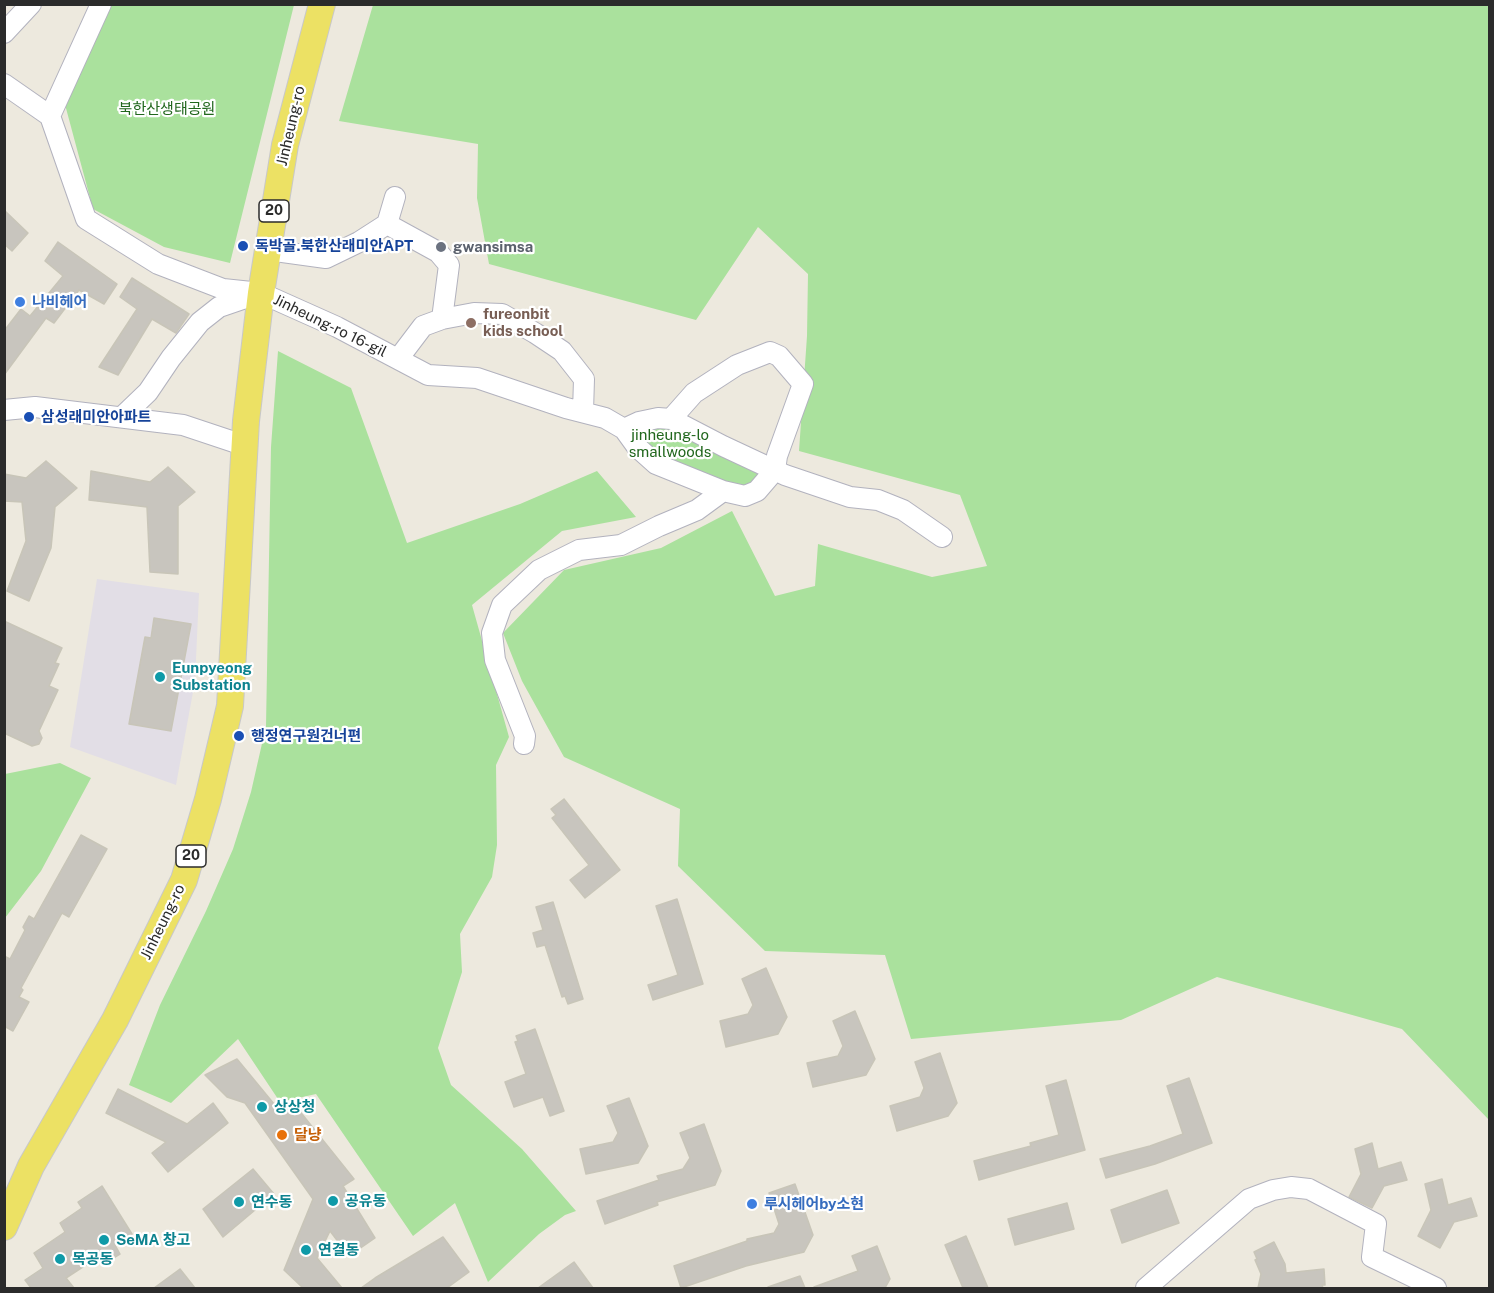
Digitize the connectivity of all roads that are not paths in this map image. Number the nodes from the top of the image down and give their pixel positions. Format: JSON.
{"nodes":[{"id":1,"x":32,"y":4,"type":"edge"},
{"id":2,"x":101,"y":4,"type":"edge"},
{"id":3,"x":322,"y":4,"type":"edge"},
{"id":4,"x":4,"y":33,"type":"edge"},
{"id":5,"x":4,"y":84,"type":"edge"},
{"id":6,"x":50,"y":116,"type":"junction"},
{"id":7,"x":395,"y":197,"type":"dead end"},
{"id":8,"x":387,"y":224,"type":"junction"},
{"id":9,"x":268,"y":250,"type":"junction"},
{"id":10,"x":261,"y":293,"type":"junction"},
{"id":11,"x":442,"y":319,"type":"junction"},
{"id":12,"x":398,"y":359,"type":"junction"},
{"id":13,"x":4,"y":410,"type":"edge"},
{"id":14,"x":583,"y":412,"type":"junction"},
{"id":15,"x":123,"y":416,"type":"junction"},
{"id":16,"x":671,"y":419,"type":"junction"},
{"id":17,"x":624,"y":429,"type":"junction"},
{"id":18,"x":246,"y":434,"type":"junction"},
{"id":19,"x":775,"y":470,"type":"junction"},
{"id":20,"x":723,"y":491,"type":"junction"},
{"id":21,"x":942,"y":537,"type":"dead end"},
{"id":22,"x":524,"y":744,"type":"dead end"},
{"id":23,"x":4,"y":1227,"type":"edge"},
{"id":24,"x":1146,"y":1288,"type":"edge"},
{"id":25,"x":1436,"y":1288,"type":"edge"}],
"edges":[{"from":1,"to":4,"type":"street"},
{"from":2,"to":6,"type":"street"},
{"from":3,"to":9,"type":"main road","name":"Jinheung-ro","number":"20"},
{"from":5,"to":6,"type":"street"},
{"from":6,"to":10,"type":"street","name":"Jinheung-ro 16-gil"},
{"from":7,"to":8,"type":"street"},
{"from":8,"to":9,"type":"street"},
{"from":8,"to":11,"type":"street"},
{"from":9,"to":10,"type":"main road","name":"Jinheung-ro","number":"20"},
{"from":10,"to":12,"type":"street","name":"Jinheung-ro 16-gil"},
{"from":10,"to":15,"type":"street"},
{"from":10,"to":18,"type":"main road","name":"Jinheung-ro","number":"20"},
{"from":11,"to":12,"type":"street","name":"Jinheung-ro 16-gil"},
{"from":11,"to":14,"type":"street","name":"Jinheung-ro 16-gil"},
{"from":12,"to":14,"type":"street","name":"Jinheung-ro 16-gil"},
{"from":13,"to":15,"type":"street"},
{"from":14,"to":17,"type":"street","name":"Jinheung-ro 16-gil"},
{"from":15,"to":18,"type":"street"},
{"from":16,"to":17,"type":"street"},
{"from":16,"to":19,"type":"street"},
{"from":16,"to":19,"type":"street"},
{"from":17,"to":20,"type":"street"},
{"from":18,"to":23,"type":"main road","name":"Jinheung-ro","number":"20"},
{"from":19,"to":20,"type":"street"},
{"from":19,"to":21,"type":"street"},
{"from":20,"to":22,"type":"street"},
{"from":24,"to":25,"type":"street"}]}
